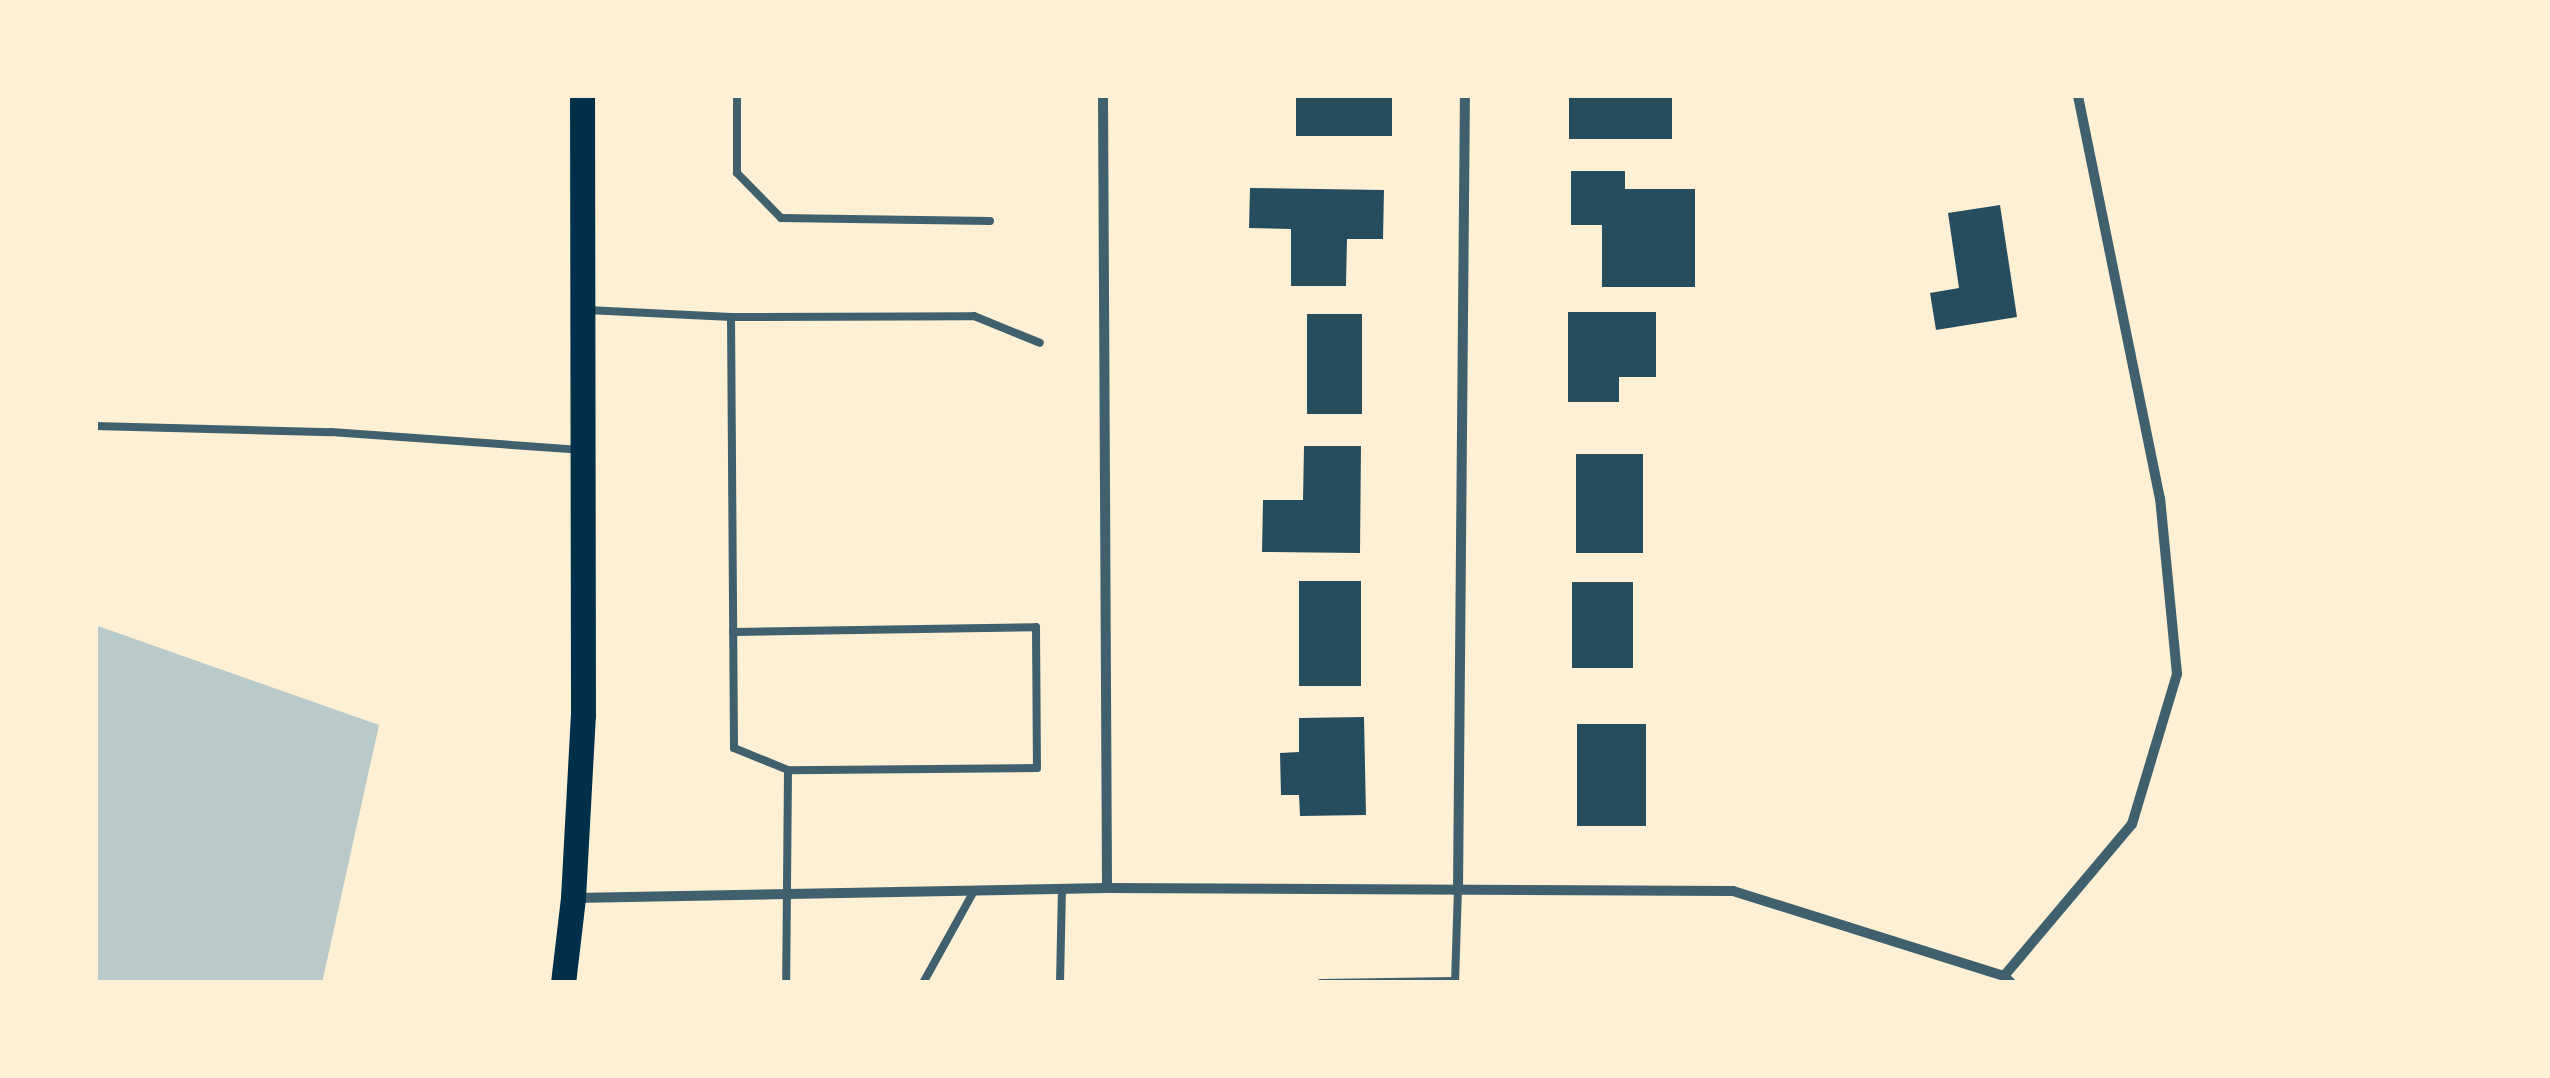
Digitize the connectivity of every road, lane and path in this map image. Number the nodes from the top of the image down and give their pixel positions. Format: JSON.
{"nodes":[{"id":1,"x":582,"y":95,"type":"edge"},
{"id":2,"x":737,"y":95,"type":"edge"},
{"id":3,"x":1103,"y":95,"type":"edge"},
{"id":4,"x":1465,"y":95,"type":"edge"},
{"id":5,"x":2078,"y":95,"type":"edge"},
{"id":6,"x":990,"y":220,"type":"dead end"},
{"id":7,"x":584,"y":310,"type":"junction"},
{"id":8,"x":730,"y":317,"type":"junction"},
{"id":9,"x":1040,"y":343,"type":"dead end"},
{"id":10,"x":95,"y":426,"type":"edge"},
{"id":11,"x":585,"y":450,"type":"junction"},
{"id":12,"x":733,"y":632,"type":"junction"},
{"id":13,"x":788,"y":770,"type":"junction"},
{"id":14,"x":1107,"y":888,"type":"junction"},
{"id":15,"x":1062,"y":889,"type":"junction"},
{"id":16,"x":974,"y":890,"type":"junction"},
{"id":17,"x":1458,"y":890,"type":"junction"},
{"id":18,"x":787,"y":894,"type":"junction"},
{"id":19,"x":573,"y":898,"type":"junction"},
{"id":20,"x":2008,"y":980,"type":"edge"},
{"id":21,"x":1455,"y":982,"type":"edge"},
{"id":22,"x":563,"y":983,"type":"edge"},
{"id":23,"x":786,"y":983,"type":"edge"},
{"id":24,"x":923,"y":983,"type":"edge"},
{"id":25,"x":1060,"y":983,"type":"edge"},
{"id":26,"x":1321,"y":983,"type":"edge"},
{"id":27,"x":1332,"y":983,"type":"edge"}],
"edges":[{"from":1,"to":7,"type":"main road"},
{"from":2,"to":6,"type":"lane"},
{"from":3,"to":14,"type":"street"},
{"from":4,"to":17,"type":"street"},
{"from":5,"to":20,"type":"street"},
{"from":7,"to":8,"type":"lane"},
{"from":7,"to":11,"type":"main road"},
{"from":8,"to":9,"type":"lane"},
{"from":8,"to":12,"type":"lane"},
{"from":10,"to":11,"type":"lane"},
{"from":11,"to":19,"type":"main road"},
{"from":12,"to":13,"type":"lane"},
{"from":12,"to":13,"type":"lane"},
{"from":13,"to":18,"type":"lane"},
{"from":14,"to":15,"type":"street"},
{"from":14,"to":17,"type":"street"},
{"from":15,"to":16,"type":"street"},
{"from":15,"to":25,"type":"lane"},
{"from":16,"to":18,"type":"street"},
{"from":16,"to":24,"type":"lane"},
{"from":17,"to":20,"type":"street"},
{"from":17,"to":21,"type":"lane"},
{"from":18,"to":19,"type":"street"},
{"from":18,"to":23,"type":"lane"},
{"from":19,"to":22,"type":"main road"},
{"from":21,"to":27,"type":"lane"},
{"from":26,"to":27,"type":"lane"}]}
